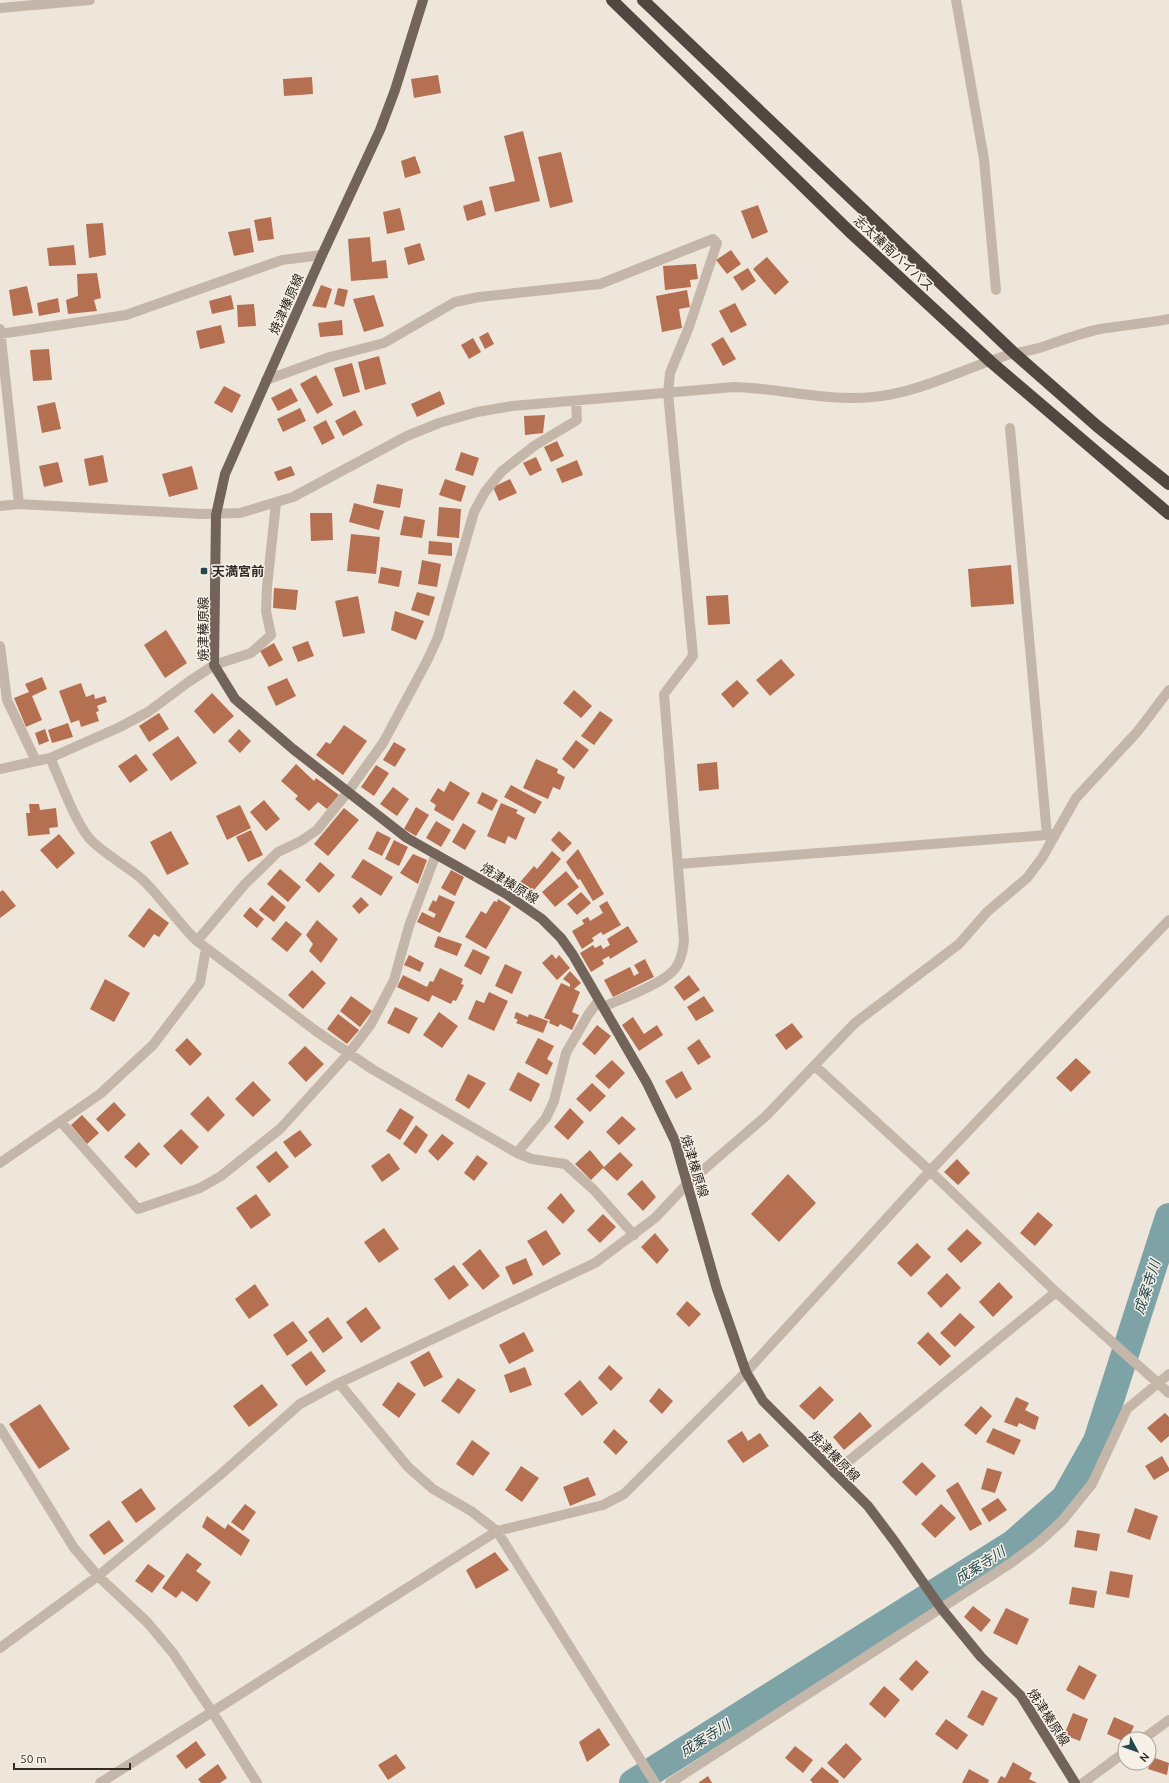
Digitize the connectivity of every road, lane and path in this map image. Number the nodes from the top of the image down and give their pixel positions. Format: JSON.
{"nodes":[{"id":1,"x":90,"y":0,"type":"edge"},
{"id":2,"x":422,"y":0,"type":"edge"},
{"id":3,"x":612,"y":0,"type":"edge"},
{"id":4,"x":643,"y":0,"type":"edge"},
{"id":5,"x":956,"y":0,"type":"edge"},
{"id":6,"x":0,"y":8,"type":"edge"},
{"id":7,"x":322,"y":255,"type":"junction"},
{"id":8,"x":996,"y":290,"type":"dead end"},
{"id":9,"x":1169,"y":319,"type":"edge"},
{"id":10,"x":0,"y":329,"type":"edge"},
{"id":11,"x":0,"y":334,"type":"edge"},
{"id":12,"x":1014,"y":353,"type":"junction"},
{"id":13,"x":991,"y":362,"type":"junction"},
{"id":14,"x":266,"y":380,"type":"junction"},
{"id":15,"x":668,"y":392,"type":"junction"},
{"id":16,"x":576,"y":401,"type":"junction"},
{"id":17,"x":1010,"y":428,"type":"dead end"},
{"id":18,"x":1169,"y":484,"type":"edge"},
{"id":19,"x":276,"y":502,"type":"junction"},
{"id":20,"x":19,"y":504,"type":"junction"},
{"id":21,"x":0,"y":506,"type":"edge"},
{"id":22,"x":1169,"y":514,"type":"edge"},
{"id":23,"x":216,"y":515,"type":"junction"},
{"id":24,"x":0,"y":646,"type":"edge"},
{"id":25,"x":214,"y":665,"type":"junction"},
{"id":26,"x":1169,"y":690,"type":"edge"},
{"id":27,"x":50,"y":758,"type":"junction"},
{"id":28,"x":36,"y":761,"type":"junction"},
{"id":29,"x":0,"y":769,"type":"edge"},
{"id":30,"x":347,"y":793,"type":"junction"},
{"id":31,"x":1050,"y":834,"type":"junction"},
{"id":32,"x":436,"y":854,"type":"junction"},
{"id":33,"x":679,"y":864,"type":"junction"},
{"id":34,"x":1169,"y":920,"type":"edge"},
{"id":35,"x":197,"y":941,"type":"junction"},
{"id":36,"x":206,"y":948,"type":"junction"},
{"id":37,"x":601,"y":1004,"type":"junction"},
{"id":38,"x":349,"y":1053,"type":"junction"},
{"id":39,"x":815,"y":1066,"type":"junction"},
{"id":40,"x":61,"y":1122,"type":"junction"},
{"id":41,"x":517,"y":1153,"type":"junction"},
{"id":42,"x":0,"y":1163,"type":"edge"},
{"id":43,"x":930,"y":1172,"type":"junction"},
{"id":44,"x":687,"y":1184,"type":"junction"},
{"id":45,"x":634,"y":1235,"type":"junction"},
{"id":46,"x":1056,"y":1292,"type":"junction"},
{"id":47,"x":746,"y":1372,"type":"junction"},
{"id":48,"x":1169,"y":1374,"type":"edge"},
{"id":49,"x":339,"y":1383,"type":"junction"},
{"id":50,"x":1159,"y":1384,"type":"junction"},
{"id":51,"x":1169,"y":1393,"type":"edge"},
{"id":52,"x":0,"y":1428,"type":"edge"},
{"id":53,"x":834,"y":1473,"type":"junction"},
{"id":54,"x":497,"y":1531,"type":"junction"},
{"id":55,"x":98,"y":1576,"type":"junction"},
{"id":56,"x":939,"y":1606,"type":"junction"},
{"id":57,"x":0,"y":1648,"type":"edge"},
{"id":58,"x":213,"y":1713,"type":"junction"},
{"id":59,"x":1169,"y":1720,"type":"edge"},
{"id":60,"x":1154,"y":1731,"type":"edge"},
{"id":61,"x":1117,"y":1758,"type":"edge"},
{"id":62,"x":100,"y":1783,"type":"edge"},
{"id":63,"x":257,"y":1783,"type":"edge"},
{"id":64,"x":655,"y":1783,"type":"edge"},
{"id":65,"x":670,"y":1783,"type":"edge"},
{"id":66,"x":1075,"y":1783,"type":"edge"},
{"id":67,"x":1083,"y":1783,"type":"edge"}],
"edges":[{"from":1,"to":6,"type":"street"},
{"from":2,"to":7,"type":"main road","name":"焼津榛原線"},
{"from":3,"to":13,"type":"highway","name":"志太榛南バイパス"},
{"from":4,"to":12,"type":"highway","name":"志太榛南バイパス"},
{"from":5,"to":8,"type":"street"},
{"from":7,"to":11,"type":"street"},
{"from":7,"to":14,"type":"main road","name":"焼津榛原線"},
{"from":9,"to":12,"type":"street"},
{"from":10,"to":11,"type":"street"},
{"from":11,"to":20,"type":"street"},
{"from":12,"to":13,"type":"street"},
{"from":12,"to":18,"type":"highway","name":"志太榛南バイパス"},
{"from":13,"to":15,"type":"street"},
{"from":13,"to":22,"type":"highway","name":"志太榛南バイパス"},
{"from":14,"to":15,"type":"street"},
{"from":14,"to":23,"type":"main road","name":"焼津榛原線"},
{"from":15,"to":16,"type":"street"},
{"from":15,"to":33,"type":"street"},
{"from":16,"to":19,"type":"street"},
{"from":16,"to":30,"type":"street"},
{"from":17,"to":31,"type":"street"},
{"from":19,"to":23,"type":"street"},
{"from":19,"to":25,"type":"street"},
{"from":20,"to":21,"type":"street"},
{"from":20,"to":23,"type":"street"},
{"from":23,"to":25,"type":"main road","name":"焼津榛原線"},
{"from":24,"to":28,"type":"street"},
{"from":25,"to":27,"type":"street"},
{"from":25,"to":30,"type":"main road","name":"焼津榛原線"},
{"from":26,"to":31,"type":"street"},
{"from":27,"to":28,"type":"street"},
{"from":27,"to":35,"type":"street"},
{"from":28,"to":29,"type":"street"},
{"from":30,"to":32,"type":"main road","name":"焼津榛原線"},
{"from":30,"to":35,"type":"street"},
{"from":31,"to":33,"type":"street"},
{"from":31,"to":39,"type":"street"},
{"from":32,"to":37,"type":"main road","name":"焼津榛原線"},
{"from":32,"to":38,"type":"street"},
{"from":33,"to":37,"type":"street"},
{"from":34,"to":43,"type":"street"},
{"from":35,"to":36,"type":"street"},
{"from":36,"to":38,"type":"street"},
{"from":36,"to":40,"type":"street"},
{"from":37,"to":41,"type":"street"},
{"from":37,"to":44,"type":"main road","name":"焼津榛原線"},
{"from":38,"to":40,"type":"street"},
{"from":38,"to":41,"type":"street"},
{"from":39,"to":43,"type":"street"},
{"from":39,"to":44,"type":"street"},
{"from":40,"to":42,"type":"street"},
{"from":41,"to":45,"type":"street"},
{"from":43,"to":46,"type":"street"},
{"from":43,"to":47,"type":"street"},
{"from":44,"to":45,"type":"street"},
{"from":44,"to":47,"type":"main road","name":"焼津榛原線"},
{"from":45,"to":49,"type":"street"},
{"from":46,"to":50,"type":"street"},
{"from":46,"to":53,"type":"street"},
{"from":47,"to":53,"type":"main road","name":"焼津榛原線"},
{"from":47,"to":54,"type":"street"},
{"from":48,"to":50,"type":"street"},
{"from":49,"to":54,"type":"street"},
{"from":49,"to":55,"type":"street"},
{"from":50,"to":51,"type":"street"},
{"from":50,"to":56,"type":"street"},
{"from":52,"to":55,"type":"street"},
{"from":53,"to":56,"type":"main road","name":"焼津榛原線"},
{"from":54,"to":58,"type":"street"},
{"from":54,"to":64,"type":"street"},
{"from":55,"to":57,"type":"street"},
{"from":55,"to":58,"type":"street"},
{"from":56,"to":65,"type":"street"},
{"from":56,"to":66,"type":"main road","name":"焼津榛原線"},
{"from":58,"to":62,"type":"street"},
{"from":58,"to":63,"type":"street"},
{"from":59,"to":60,"type":"street"},
{"from":61,"to":67,"type":"street"}]}
